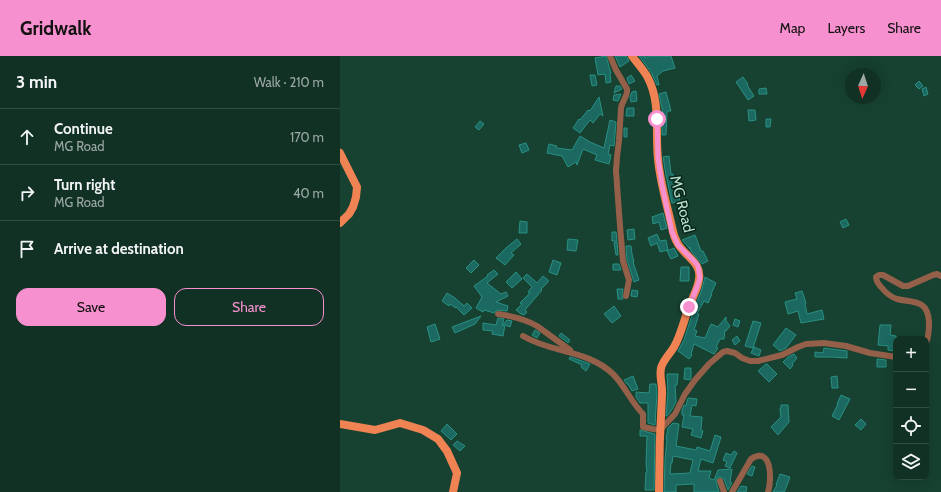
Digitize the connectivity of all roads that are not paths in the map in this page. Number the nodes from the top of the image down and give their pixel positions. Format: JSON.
{"nodes":[{"id":1,"x":610,"y":56,"type":"edge"},
{"id":2,"x":632,"y":56,"type":"edge"},
{"id":3,"x":340,"y":153,"type":"edge"},
{"id":4,"x":340,"y":223,"type":"edge"},
{"id":5,"x":941,"y":276,"type":"edge"},
{"id":6,"x":626,"y":296,"type":"dead end"},
{"id":7,"x":498,"y":314,"type":"dead end"},
{"id":8,"x":523,"y":336,"type":"dead end"},
{"id":9,"x":928,"y":336,"type":"edge"},
{"id":10,"x":572,"y":353,"type":"junction"},
{"id":11,"x":893,"y":357,"type":"edge"},
{"id":12,"x":340,"y":424,"type":"edge"},
{"id":13,"x":660,"y":430,"type":"junction"},
{"id":14,"x":720,"y":481,"type":"dead end"},
{"id":15,"x":453,"y":492,"type":"edge"},
{"id":16,"x":659,"y":492,"type":"edge"},
{"id":17,"x":724,"y":492,"type":"edge"},
{"id":18,"x":732,"y":492,"type":"edge"},
{"id":19,"x":768,"y":492,"type":"edge"}],
"edges":[{"from":1,"to":6,"type":"street"},
{"from":2,"to":13,"type":"main road","name":"MG Road"},
{"from":3,"to":4,"type":"main road"},
{"from":5,"to":9,"type":"street"},
{"from":7,"to":10,"type":"street"},
{"from":8,"to":10,"type":"street"},
{"from":10,"to":13,"type":"street"},
{"from":11,"to":13,"type":"street"},
{"from":12,"to":15,"type":"main road"},
{"from":13,"to":16,"type":"main road","name":"MG Road"},
{"from":14,"to":17,"type":"street"},
{"from":18,"to":19,"type":"street"}]}
